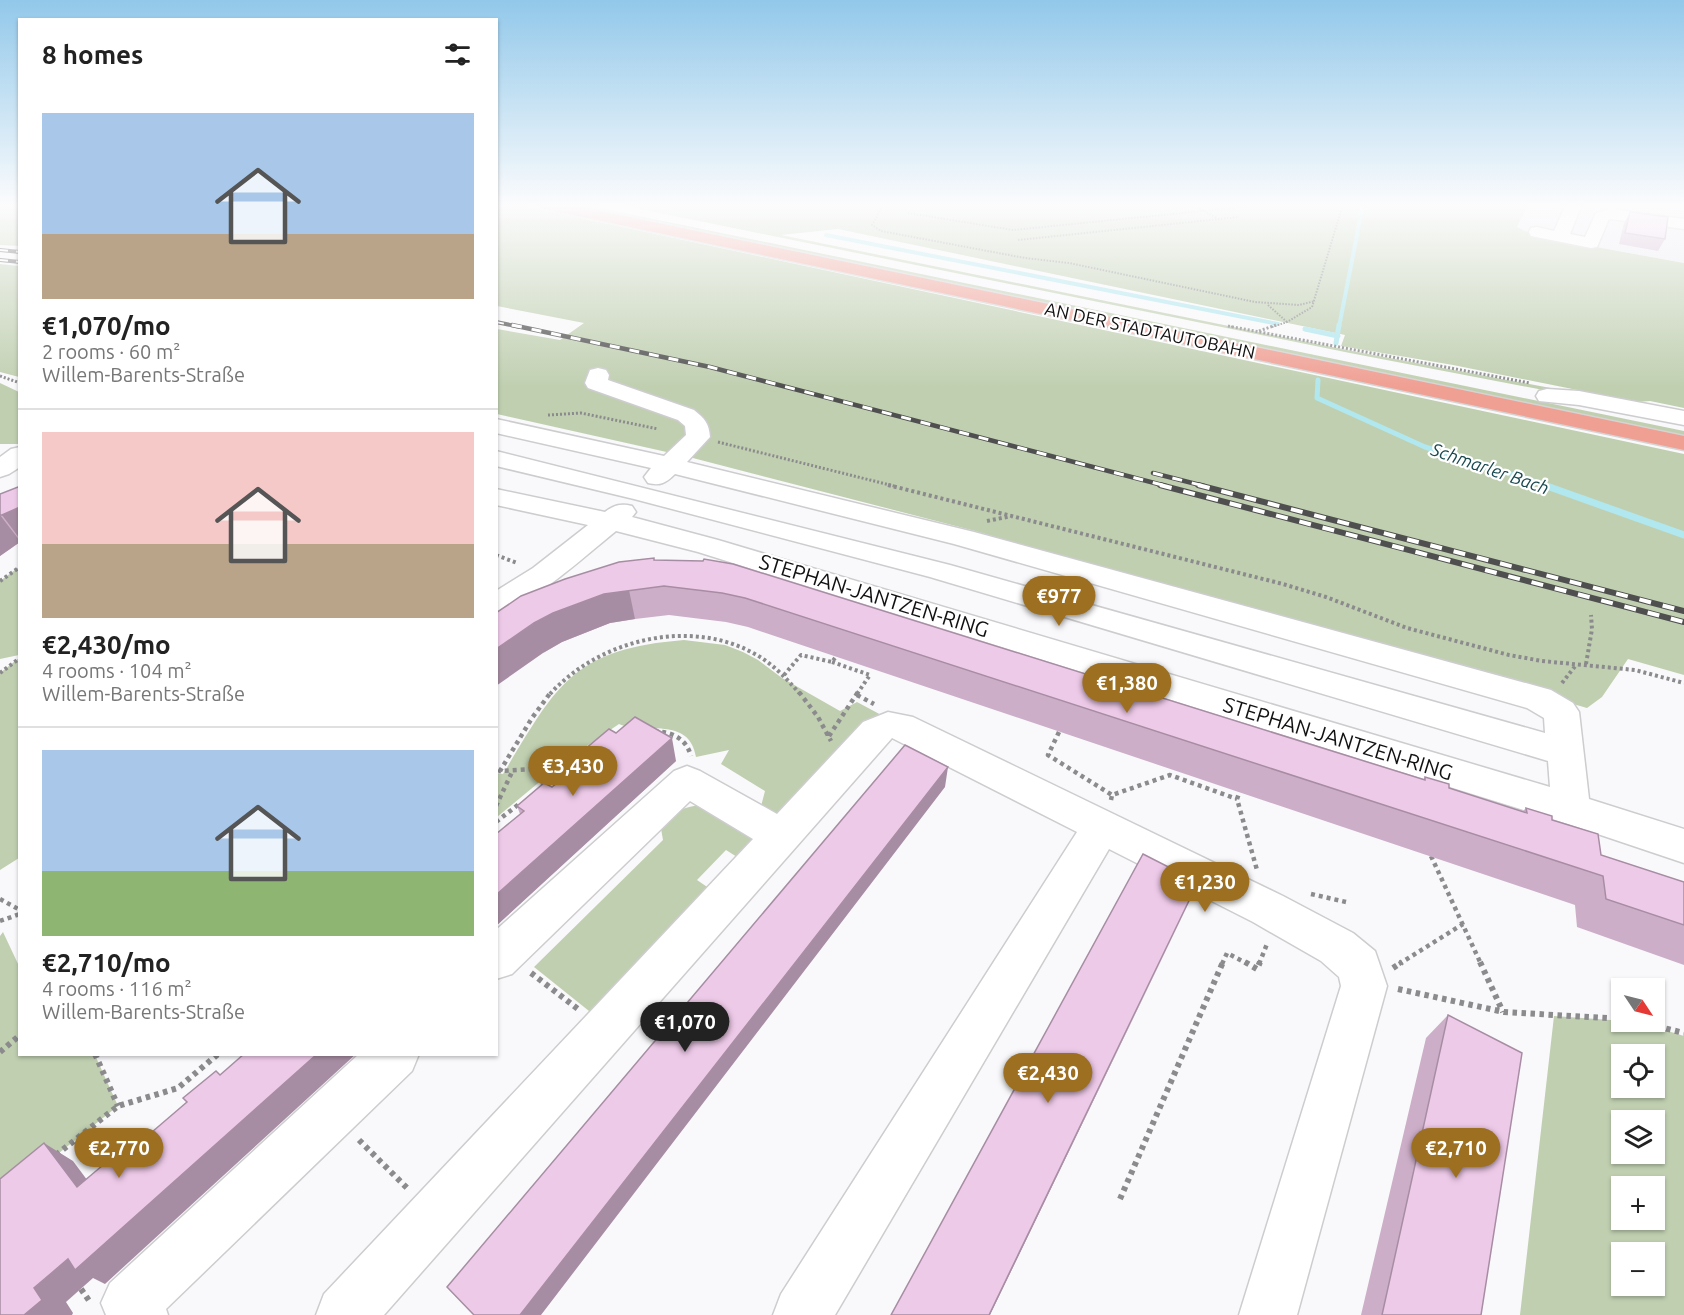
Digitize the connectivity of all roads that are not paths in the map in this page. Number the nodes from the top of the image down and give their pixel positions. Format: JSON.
{"nodes":[{"id":1,"x":837,"y":265,"type":"edge"},
{"id":2,"x":910,"y":265,"type":"edge"},
{"id":3,"x":598,"y":375,"type":"dead end"},
{"id":4,"x":1542,"y":390,"type":"junction"},
{"id":5,"x":1684,"y":417,"type":"edge"},
{"id":6,"x":1684,"y":425,"type":"edge"},
{"id":7,"x":498,"y":426,"type":"edge"},
{"id":8,"x":1684,"y":443,"type":"edge"},
{"id":9,"x":0,"y":451,"type":"edge"},
{"id":10,"x":18,"y":453,"type":"edge"},
{"id":11,"x":18,"y":455,"type":"edge"},
{"id":12,"x":498,"y":458,"type":"edge"},
{"id":13,"x":670,"y":465,"type":"junction"},
{"id":14,"x":0,"y":469,"type":"edge"},
{"id":15,"x":641,"y":493,"type":"junction"},
{"id":16,"x":498,"y":497,"type":"edge"},
{"id":17,"x":613,"y":521,"type":"junction"},
{"id":18,"x":964,"y":538,"type":"junction"},
{"id":19,"x":940,"y":571,"type":"junction"},
{"id":20,"x":498,"y":604,"type":"edge"},
{"id":21,"x":916,"y":609,"type":"junction"},
{"id":22,"x":1277,"y":626,"type":"junction"},
{"id":23,"x":1265,"y":666,"type":"junction"},
{"id":24,"x":1254,"y":713,"type":"junction"},
{"id":25,"x":1565,"y":752,"type":"junction"},
{"id":26,"x":1107,"y":811,"type":"junction"},
{"id":27,"x":1588,"y":814,"type":"junction"},
{"id":28,"x":781,"y":836,"type":"junction"},
{"id":29,"x":1684,"y":846,"type":"edge"},
{"id":30,"x":500,"y":955,"type":"edge"},
{"id":31,"x":393,"y":1056,"type":"edge"},
{"id":32,"x":139,"y":1315,"type":"edge"},
{"id":33,"x":345,"y":1315,"type":"edge"},
{"id":34,"x":802,"y":1315,"type":"edge"},
{"id":35,"x":1268,"y":1315,"type":"edge"}],
"edges":[{"from":1,"to":8,"type":"highway","name":"AN DER STADTAUTOBAHN"},
{"from":2,"to":4,"type":"highway","name":"AN DER STADTAUTOBAHN"},
{"from":3,"to":13,"type":"street"},
{"from":4,"to":5,"type":"street"},
{"from":4,"to":6,"type":"highway","name":"AN DER STADTAUTOBAHN"},
{"from":7,"to":13,"type":"street"},
{"from":9,"to":10,"type":"street"},
{"from":11,"to":14,"type":"street"},
{"from":12,"to":15,"type":"street"},
{"from":13,"to":15,"type":"street"},
{"from":13,"to":18,"type":"street"},
{"from":15,"to":17,"type":"street"},
{"from":15,"to":19,"type":"street"},
{"from":16,"to":17,"type":"street","name":"STEPHAN-JANTZEN-RING"},
{"from":17,"to":20,"type":"street"},
{"from":17,"to":21,"type":"street","name":"STEPHAN-JANTZEN-RING"},
{"from":18,"to":19,"type":"street"},
{"from":18,"to":22,"type":"street"},
{"from":19,"to":21,"type":"street"},
{"from":19,"to":23,"type":"street"},
{"from":21,"to":24,"type":"street","name":"STEPHAN-JANTZEN-RING"},
{"from":22,"to":23,"type":"street"},
{"from":22,"to":25,"type":"street"},
{"from":23,"to":24,"type":"street"},
{"from":23,"to":25,"type":"street"},
{"from":24,"to":27,"type":"street","name":"STEPHAN-JANTZEN-RING"},
{"from":25,"to":27,"type":"street"},
{"from":26,"to":28,"type":"street"},
{"from":26,"to":34,"type":"street"},
{"from":26,"to":35,"type":"street"},
{"from":27,"to":29,"type":"street","name":"STEPHAN-JANTZEN-RING"},
{"from":28,"to":30,"type":"street"},
{"from":28,"to":33,"type":"street"},
{"from":31,"to":32,"type":"street"}]}
